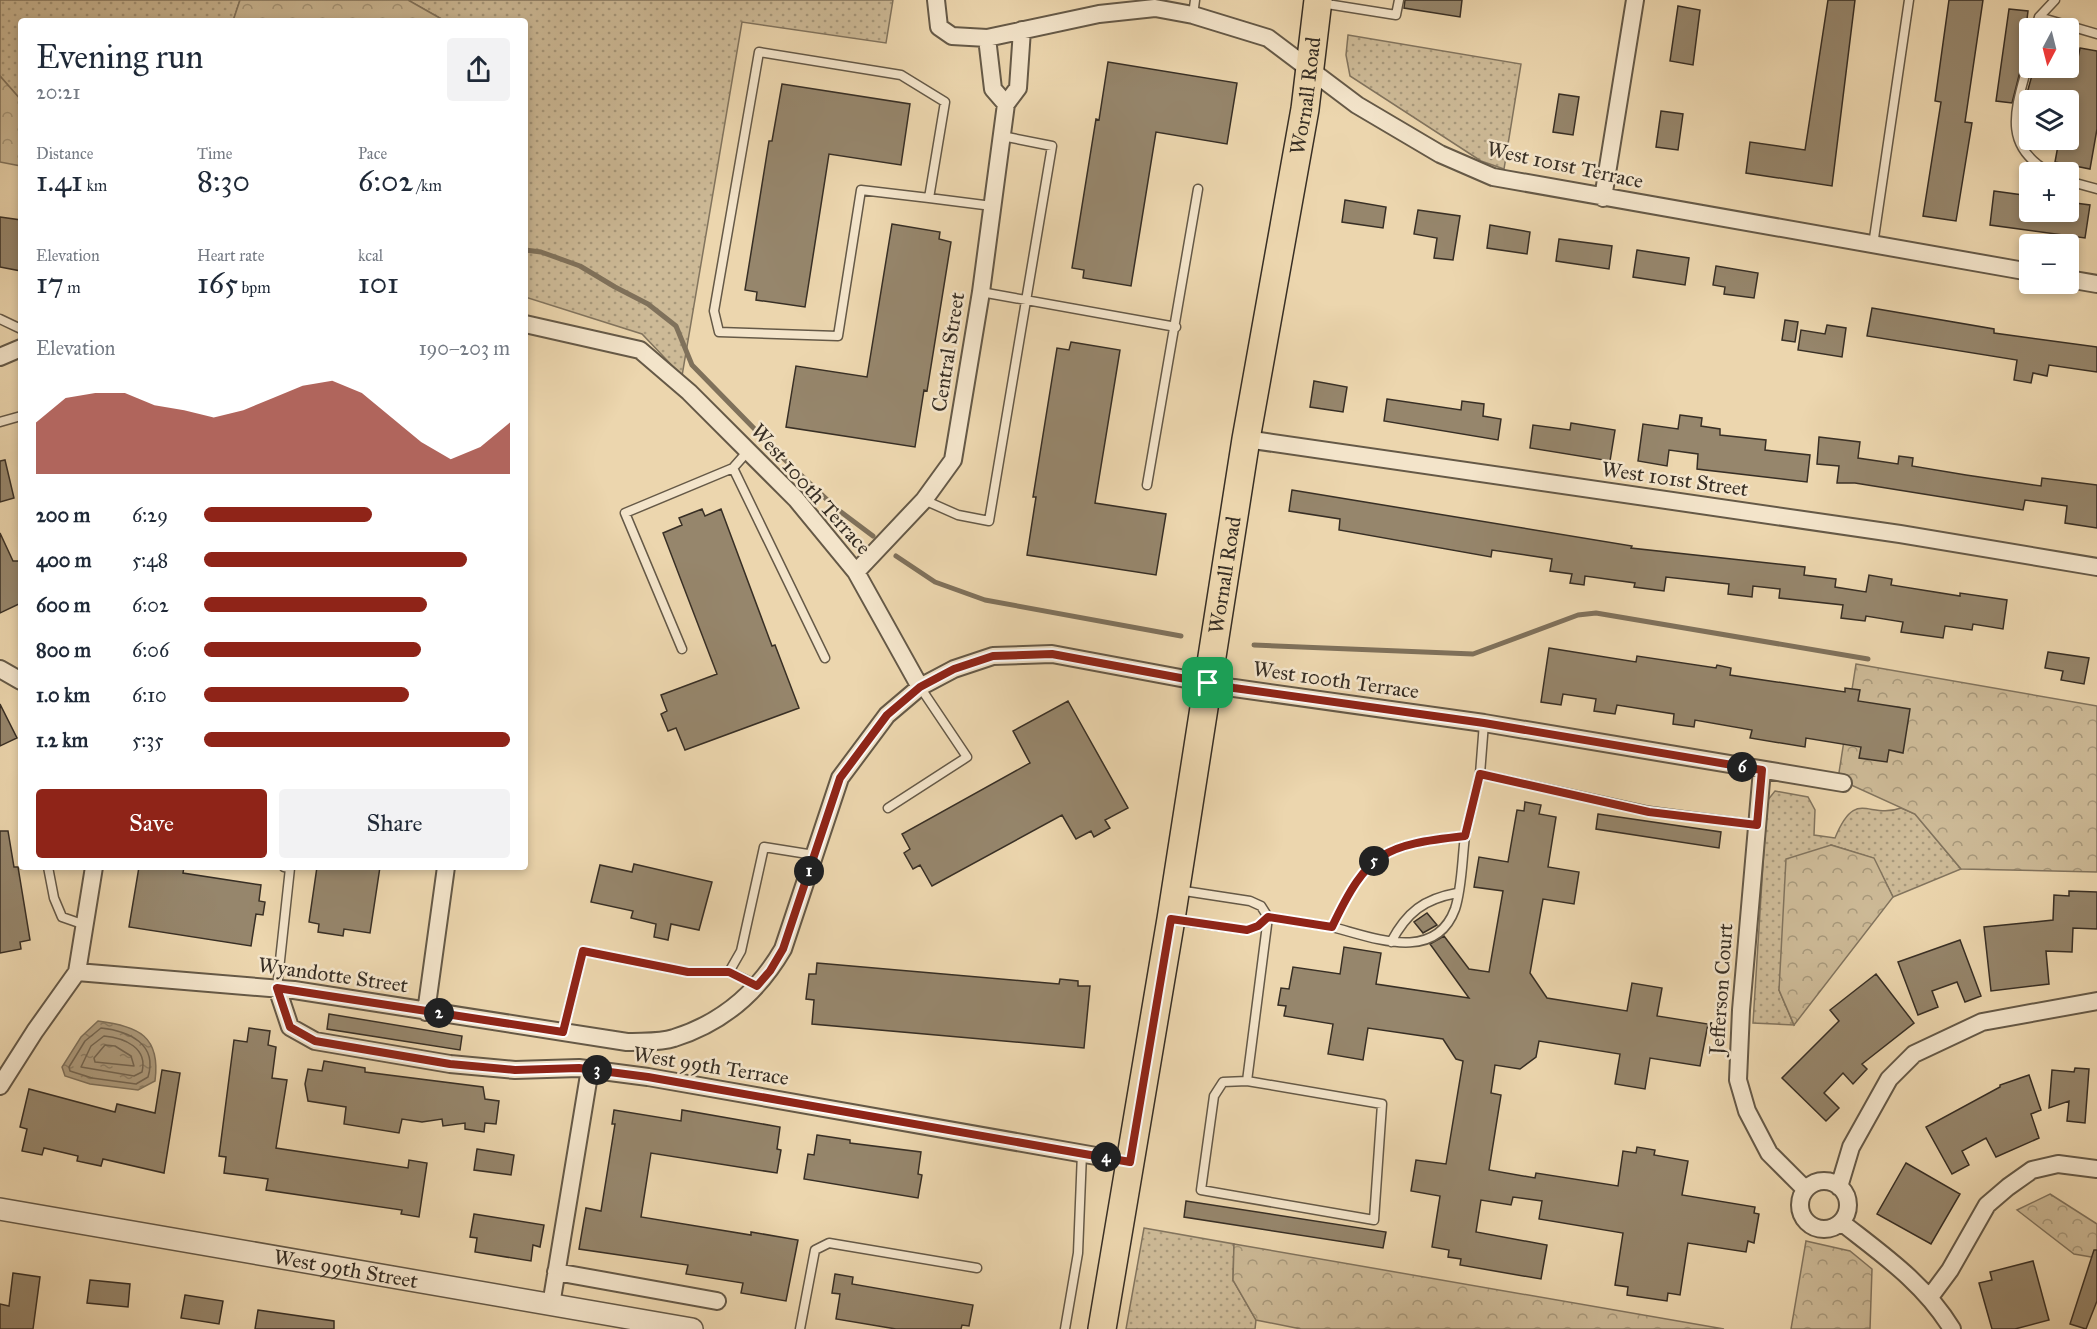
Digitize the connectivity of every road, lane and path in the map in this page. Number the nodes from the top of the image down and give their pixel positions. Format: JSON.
{"nodes":[{"id":1,"x":936,"y":0,"type":"edge"},
{"id":2,"x":1399,"y":0,"type":"edge"},
{"id":3,"x":1635,"y":0,"type":"edge"},
{"id":4,"x":1909,"y":0,"type":"edge"},
{"id":5,"x":2055,"y":0,"type":"edge"},
{"id":6,"x":1318,"y":1,"type":"edge"},
{"id":7,"x":1156,"y":4,"type":"edge"},
{"id":8,"x":1119,"y":6,"type":"edge"},
{"id":9,"x":1194,"y":7,"type":"edge"},
{"id":10,"x":2039,"y":17,"type":"joint"},
{"id":11,"x":1023,"y":30,"type":"junction"},
{"id":12,"x":2097,"y":34,"type":"edge"},
{"id":13,"x":987,"y":38,"type":"junction"},
{"id":14,"x":1310,"y":72,"type":"junction"},
{"id":15,"x":2025,"y":78,"type":"edge"},
{"id":16,"x":1006,"y":104,"type":"junction"},
{"id":17,"x":1002,"y":136,"type":"junction"},
{"id":18,"x":2032,"y":162,"type":"edge"},
{"id":19,"x":2079,"y":184,"type":"edge"},
{"id":20,"x":1198,"y":189,"type":"dead end"},
{"id":21,"x":2097,"y":189,"type":"edge"},
{"id":22,"x":929,"y":198,"type":"junction"},
{"id":23,"x":1603,"y":198,"type":"junction"},
{"id":24,"x":992,"y":206,"type":"junction"},
{"id":25,"x":1874,"y":245,"type":"junction"},
{"id":26,"x":2019,"y":270,"type":"edge"},
{"id":27,"x":2079,"y":281,"type":"edge"},
{"id":28,"x":2097,"y":284,"type":"edge"},
{"id":29,"x":981,"y":292,"type":"junction"},
{"id":30,"x":1026,"y":300,"type":"junction"},
{"id":31,"x":0,"y":319,"type":"edge"},
{"id":32,"x":528,"y":325,"type":"edge"},
{"id":33,"x":1176,"y":327,"type":"junction"},
{"id":34,"x":18,"y":328,"type":"edge"},
{"id":35,"x":18,"y":349,"type":"edge"},
{"id":36,"x":0,"y":357,"type":"edge"},
{"id":37,"x":18,"y":417,"type":"edge"},
{"id":38,"x":0,"y":423,"type":"edge"},
{"id":39,"x":1246,"y":439,"type":"junction"},
{"id":40,"x":748,"y":451,"type":"junction"},
{"id":41,"x":733,"y":468,"type":"junction"},
{"id":42,"x":1148,"y":485,"type":"dead end"},
{"id":43,"x":924,"y":500,"type":"junction"},
{"id":44,"x":2097,"y":567,"type":"edge"},
{"id":45,"x":856,"y":572,"type":"junction"},
{"id":46,"x":682,"y":649,"type":"dead end"},
{"id":47,"x":825,"y":658,"type":"dead end"},
{"id":48,"x":0,"y":669,"type":"edge"},
{"id":49,"x":18,"y":679,"type":"edge"},
{"id":50,"x":1208,"y":683,"type":"junction"},
{"id":51,"x":920,"y":687,"type":"junction"},
{"id":52,"x":1484,"y":723,"type":"junction"},
{"id":53,"x":1762,"y":770,"type":"junction"},
{"id":54,"x":1480,"y":774,"type":"junction"},
{"id":55,"x":1843,"y":783,"type":"dead end"},
{"id":56,"x":888,"y":808,"type":"dead end"},
{"id":57,"x":1757,"y":825,"type":"junction"},
{"id":58,"x":1465,"y":836,"type":"junction"},
{"id":59,"x":814,"y":855,"type":"junction"},
{"id":60,"x":49,"y":870,"type":"edge"},
{"id":61,"x":94,"y":870,"type":"edge"},
{"id":62,"x":288,"y":870,"type":"edge"},
{"id":63,"x":446,"y":870,"type":"edge"},
{"id":64,"x":1175,"y":889,"type":"junction"},
{"id":65,"x":1457,"y":893,"type":"junction"},
{"id":66,"x":1268,"y":917,"type":"junction"},
{"id":67,"x":1171,"y":919,"type":"junction"},
{"id":68,"x":85,"y":925,"type":"junction"},
{"id":69,"x":1332,"y":927,"type":"junction"},
{"id":70,"x":1391,"y":942,"type":"junction"},
{"id":71,"x":77,"y":972,"type":"junction"},
{"id":72,"x":729,"y":972,"type":"junction"},
{"id":73,"x":757,"y":986,"type":"junction"},
{"id":74,"x":277,"y":988,"type":"junction"},
{"id":75,"x":2097,"y":1002,"type":"edge"},
{"id":76,"x":426,"y":1011,"type":"junction"},
{"id":77,"x":563,"y":1032,"type":"junction"},
{"id":78,"x":590,"y":1069,"type":"junction"},
{"id":79,"x":1247,"y":1081,"type":"junction"},
{"id":80,"x":0,"y":1086,"type":"edge"},
{"id":81,"x":1082,"y":1153,"type":"junction"},
{"id":82,"x":1130,"y":1162,"type":"junction"},
{"id":83,"x":2097,"y":1169,"type":"edge"},
{"id":84,"x":1839,"y":1187,"type":"junction"},
{"id":85,"x":1805,"y":1189,"type":"junction"},
{"id":86,"x":0,"y":1209,"type":"edge"},
{"id":87,"x":1841,"y":1222,"type":"junction"},
{"id":88,"x":977,"y":1268,"type":"dead end"},
{"id":89,"x":556,"y":1272,"type":"junction"},
{"id":90,"x":1930,"y":1297,"type":"junction"},
{"id":91,"x":717,"y":1301,"type":"dead end"},
{"id":92,"x":551,"y":1305,"type":"junction"},
{"id":93,"x":692,"y":1329,"type":"edge"},
{"id":94,"x":800,"y":1329,"type":"edge"},
{"id":95,"x":1065,"y":1329,"type":"edge"},
{"id":96,"x":1101,"y":1329,"type":"edge"},
{"id":97,"x":1952,"y":1329,"type":"edge"}],
"edges":[{"from":1,"to":13,"type":"street","name":"West 101st Terrace"},
{"from":2,"to":6,"type":"lane"},
{"from":3,"to":23,"type":"street"},
{"from":4,"to":25,"type":"lane"},
{"from":5,"to":10,"type":"lane"},
{"from":6,"to":14,"type":"main road","name":"Wornall Road"},
{"from":7,"to":8,"type":"street","name":"West 101st Terrace"},
{"from":7,"to":9,"type":"street","name":"West 101st Terrace"},
{"from":8,"to":11,"type":"street","name":"West 101st Terrace"},
{"from":9,"to":14,"type":"street","name":"West 101st Terrace"},
{"from":10,"to":12,"type":"lane"},
{"from":11,"to":13,"type":"street","name":"West 101st Terrace"},
{"from":11,"to":16,"type":"street","name":"Central Street"},
{"from":13,"to":16,"type":"street"},
{"from":14,"to":23,"type":"street","name":"West 101st Terrace"},
{"from":14,"to":39,"type":"main road","name":"Wornall Road"},
{"from":15,"to":18,"type":"lane"},
{"from":16,"to":17,"type":"street","name":"Central Street"},
{"from":17,"to":24,"type":"street","name":"Central Street"},
{"from":17,"to":30,"type":"lane"},
{"from":19,"to":21,"type":"lane"},
{"from":20,"to":33,"type":"lane"},
{"from":22,"to":22,"type":"lane"},
{"from":22,"to":24,"type":"lane"},
{"from":23,"to":25,"type":"street","name":"West 101st Terrace"},
{"from":24,"to":29,"type":"street","name":"Central Street"},
{"from":25,"to":26,"type":"street","name":"West 101st Terrace"},
{"from":27,"to":28,"type":"street"},
{"from":29,"to":30,"type":"lane"},
{"from":29,"to":43,"type":"street","name":"Central Street"},
{"from":30,"to":33,"type":"lane"},
{"from":30,"to":43,"type":"lane"},
{"from":31,"to":34,"type":"lane"},
{"from":32,"to":40,"type":"street","name":"West 100th Terrace"},
{"from":33,"to":42,"type":"lane"},
{"from":35,"to":36,"type":"street"},
{"from":37,"to":38,"type":"lane"},
{"from":39,"to":44,"type":"street","name":"West 101st Street"},
{"from":39,"to":50,"type":"main road","name":"Wornall Road"},
{"from":40,"to":41,"type":"lane"},
{"from":40,"to":45,"type":"street","name":"West 100th Terrace"},
{"from":41,"to":46,"type":"lane"},
{"from":41,"to":47,"type":"lane"},
{"from":43,"to":45,"type":"street","name":"Central Street"},
{"from":45,"to":51,"type":"street","name":"West 100th Terrace"},
{"from":48,"to":49,"type":"street"},
{"from":50,"to":51,"type":"street","name":"West 100th Terrace"},
{"from":50,"to":52,"type":"street","name":"West 100th Terrace"},
{"from":50,"to":64,"type":"main road","name":"Wornall Road"},
{"from":51,"to":56,"type":"lane"},
{"from":51,"to":59,"type":"street","name":"Wyandotte Street"},
{"from":52,"to":53,"type":"street","name":"West 100th Terrace"},
{"from":52,"to":54,"type":"lane"},
{"from":53,"to":55,"type":"street","name":"West 100th Terrace"},
{"from":53,"to":57,"type":"street","name":"Jefferson Court"},
{"from":54,"to":57,"type":"lane"},
{"from":54,"to":58,"type":"lane"},
{"from":57,"to":85,"type":"street","name":"Jefferson Court"},
{"from":58,"to":65,"type":"lane"},
{"from":58,"to":69,"type":"lane"},
{"from":59,"to":72,"type":"lane"},
{"from":59,"to":73,"type":"street","name":"Wyandotte Street"},
{"from":60,"to":68,"type":"lane"},
{"from":61,"to":68,"type":"street"},
{"from":62,"to":74,"type":"lane"},
{"from":63,"to":76,"type":"street"},
{"from":64,"to":66,"type":"lane"},
{"from":64,"to":67,"type":"main road","name":"Wornall Road"},
{"from":65,"to":70,"type":"lane"},
{"from":65,"to":70,"type":"lane"},
{"from":66,"to":67,"type":"lane"},
{"from":66,"to":69,"type":"lane"},
{"from":66,"to":79,"type":"lane"},
{"from":67,"to":82,"type":"main road","name":"Wornall Road"},
{"from":68,"to":71,"type":"street"},
{"from":69,"to":70,"type":"lane"},
{"from":71,"to":74,"type":"street","name":"Wyandotte Street"},
{"from":71,"to":80,"type":"street"},
{"from":72,"to":73,"type":"lane"},
{"from":72,"to":77,"type":"lane"},
{"from":73,"to":77,"type":"street","name":"Wyandotte Street"},
{"from":74,"to":76,"type":"street","name":"Wyandotte Street"},
{"from":74,"to":78,"type":"street","name":"West 99th Terrace"},
{"from":75,"to":84,"type":"street"},
{"from":76,"to":77,"type":"street","name":"Wyandotte Street"},
{"from":78,"to":81,"type":"street","name":"West 99th Terrace"},
{"from":78,"to":89,"type":"street"},
{"from":79,"to":79,"type":"lane"},
{"from":81,"to":82,"type":"street","name":"West 99th Terrace"},
{"from":81,"to":95,"type":"lane"},
{"from":82,"to":96,"type":"main road","name":"Wornall Road"},
{"from":83,"to":90,"type":"street"},
{"from":84,"to":85,"type":"street"},
{"from":84,"to":87,"type":"street"},
{"from":85,"to":87,"type":"street"},
{"from":86,"to":92,"type":"street","name":"West 99th Street"},
{"from":87,"to":90,"type":"street"},
{"from":88,"to":94,"type":"lane"},
{"from":89,"to":91,"type":"street"},
{"from":89,"to":92,"type":"street"},
{"from":90,"to":97,"type":"street"},
{"from":92,"to":93,"type":"street","name":"West 99th Street"}]}
